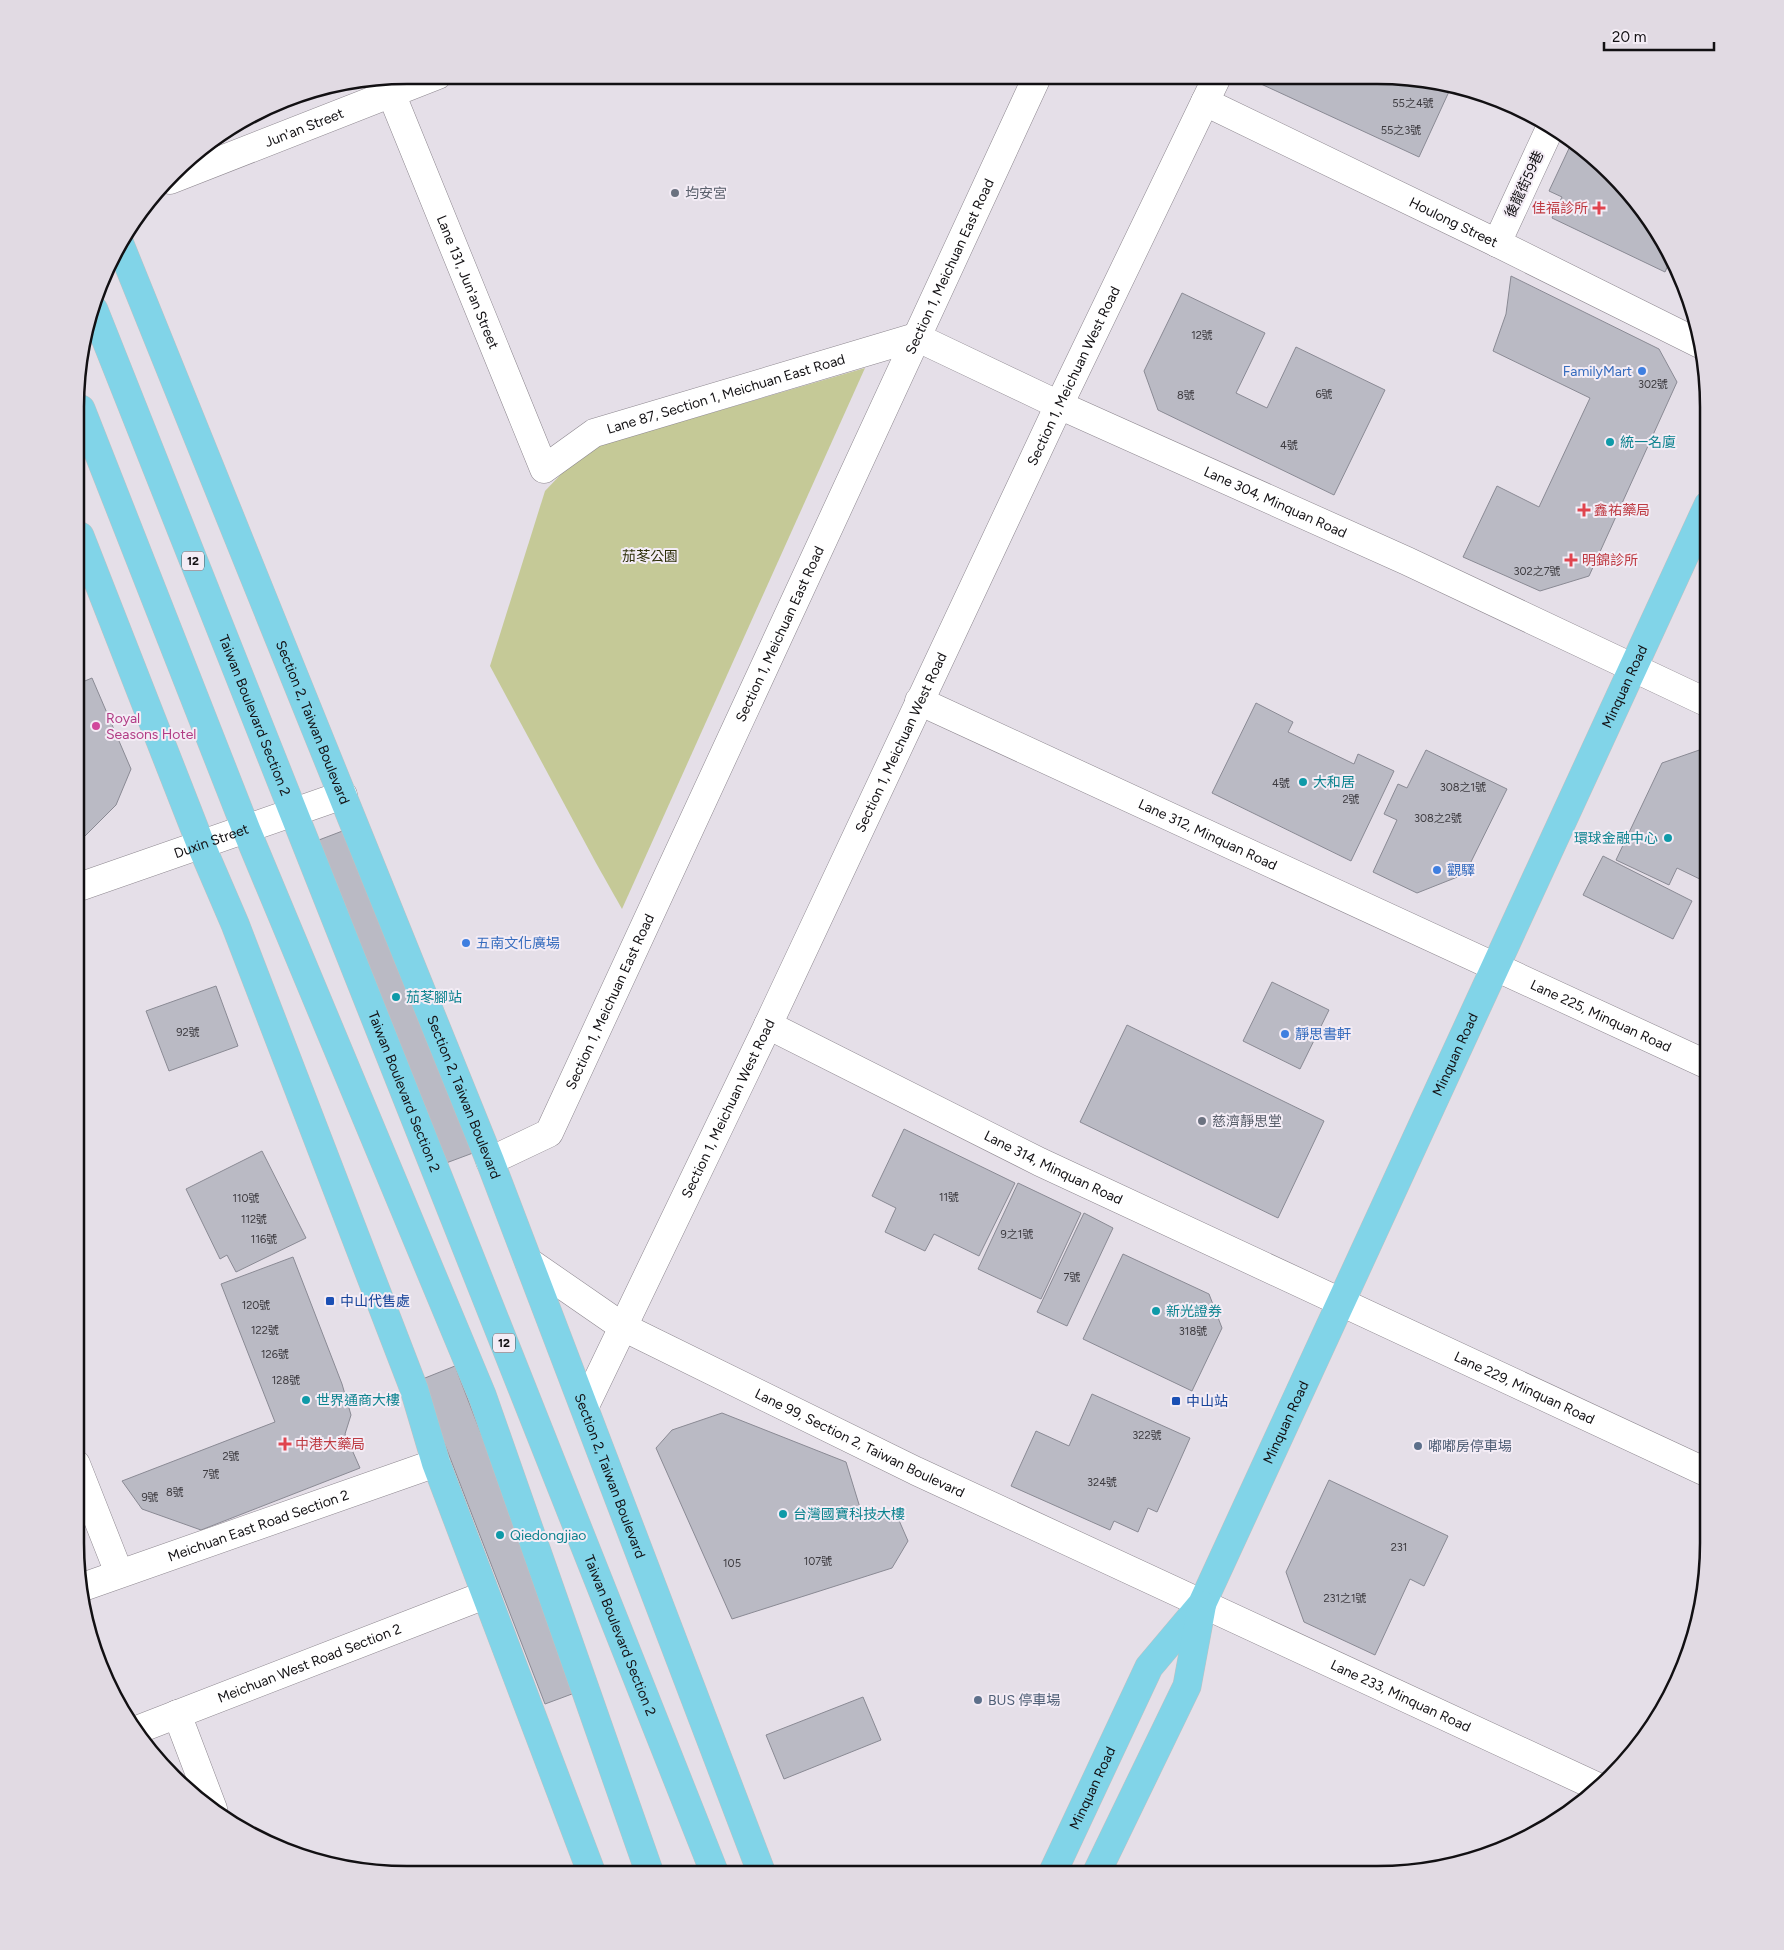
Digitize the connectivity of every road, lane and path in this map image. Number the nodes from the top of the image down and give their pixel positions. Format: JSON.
{"nodes":[{"id":1,"x":414,"y":84,"type":"edge"},
{"id":2,"x":1034,"y":84,"type":"edge"},
{"id":3,"x":1214,"y":84,"type":"edge"},
{"id":4,"x":391,"y":93,"type":"junction"},
{"id":5,"x":1205,"y":102,"type":"junction"},
{"id":6,"x":1548,"y":132,"type":"edge"},
{"id":7,"x":180,"y":176,"type":"edge"},
{"id":8,"x":1497,"y":243,"type":"junction"},
{"id":9,"x":123,"y":252,"type":"edge"},
{"id":10,"x":97,"y":317,"type":"edge"},
{"id":11,"x":916,"y":338,"type":"junction"},
{"id":12,"x":1693,"y":341,"type":"edge"},
{"id":13,"x":1058,"y":404,"type":"junction"},
{"id":14,"x":84,"y":416,"type":"edge"},
{"id":15,"x":544,"y":470,"type":"joint"},
{"id":16,"x":1700,"y":522,"type":"edge"},
{"id":17,"x":84,"y":546,"type":"edge"},
{"id":18,"x":1633,"y":668,"type":"junction"},
{"id":19,"x":1700,"y":699,"type":"edge"},
{"id":20,"x":919,"y":701,"type":"junction"},
{"id":21,"x":343,"y":795,"type":"junction"},
{"id":22,"x":292,"y":812,"type":"junction"},
{"id":23,"x":246,"y":829,"type":"junction"},
{"id":24,"x":201,"y":844,"type":"junction"},
{"id":25,"x":84,"y":885,"type":"edge"},
{"id":26,"x":1494,"y":968,"type":"junction"},
{"id":27,"x":768,"y":1025,"type":"junction"},
{"id":28,"x":1700,"y":1061,"type":"edge"},
{"id":29,"x":490,"y":1161,"type":"junction"},
{"id":30,"x":529,"y":1262,"type":"junction"},
{"id":31,"x":1341,"y":1302,"type":"junction"},
{"id":32,"x":623,"y":1328,"type":"junction"},
{"id":33,"x":585,"y":1406,"type":"junction"},
{"id":34,"x":436,"y":1463,"type":"junction"},
{"id":35,"x":1700,"y":1469,"type":"edge"},
{"id":36,"x":84,"y":1484,"type":"edge"},
{"id":37,"x":119,"y":1573,"type":"junction"},
{"id":38,"x":87,"y":1585,"type":"edge"},
{"id":39,"x":485,"y":1595,"type":"junction"},
{"id":40,"x":1202,"y":1604,"type":"junction"},
{"id":41,"x":177,"y":1714,"type":"junction"},
{"id":42,"x":142,"y":1728,"type":"edge"},
{"id":43,"x":1592,"y":1784,"type":"edge"},
{"id":44,"x":209,"y":1798,"type":"edge"},
{"id":45,"x":589,"y":1866,"type":"edge"},
{"id":46,"x":647,"y":1866,"type":"edge"},
{"id":47,"x":712,"y":1866,"type":"edge"},
{"id":48,"x":759,"y":1866,"type":"edge"},
{"id":49,"x":1056,"y":1866,"type":"edge"},
{"id":50,"x":1100,"y":1866,"type":"edge"}],
"edges":[{"from":1,"to":4,"type":"street","name":"Jun'an Street"},
{"from":2,"to":11,"type":"street","name":"Section 1, Meichuan East Road"},
{"from":3,"to":5,"type":"street","name":"Section 1, Meichuan West Road"},
{"from":4,"to":7,"type":"street","name":"Jun'an Street"},
{"from":4,"to":15,"type":"street","name":"Lane 131, Jun'an Street"},
{"from":5,"to":8,"type":"street","name":"Houlong Street"},
{"from":5,"to":13,"type":"street","name":"Section 1, Meichuan West Road"},
{"from":6,"to":8,"type":"street","name":"後龍街59巷"},
{"from":8,"to":12,"type":"street","name":"Houlong Street"},
{"from":9,"to":21,"type":"main road","name":"Section 2, Taiwan Boulevard"},
{"from":10,"to":22,"type":"main road","name":"Taiwan Boulevard Section 2","number":"12"},
{"from":11,"to":13,"type":"street","name":"Lane 304, Minquan Road"},
{"from":11,"to":15,"type":"street","name":"Lane 87, Section 1, Meichuan East Road"},
{"from":11,"to":29,"type":"street","name":"Section 1, Meichuan East Road"},
{"from":13,"to":18,"type":"street","name":"Lane 304, Minquan Road"},
{"from":13,"to":20,"type":"street","name":"Section 1, Meichuan West Road"},
{"from":14,"to":23,"type":"main road"},
{"from":16,"to":18,"type":"main road","name":"Minquan Road"},
{"from":17,"to":24,"type":"main road"},
{"from":18,"to":19,"type":"street","name":"Lane 304, Minquan Road"},
{"from":18,"to":26,"type":"main road","name":"Minquan Road"},
{"from":20,"to":26,"type":"street","name":"Lane 312, Minquan Road"},
{"from":20,"to":27,"type":"street","name":"Section 1, Meichuan West Road"},
{"from":21,"to":22,"type":"street","name":"Duxin Street"},
{"from":21,"to":29,"type":"main road","name":"Section 2, Taiwan Boulevard"},
{"from":22,"to":23,"type":"street","name":"Duxin Street"},
{"from":22,"to":47,"type":"main road","name":"Taiwan Boulevard Section 2","number":"12"},
{"from":23,"to":24,"type":"street","name":"Duxin Street"},
{"from":23,"to":46,"type":"main road"},
{"from":24,"to":25,"type":"street","name":"Duxin Street"},
{"from":24,"to":34,"type":"main road"},
{"from":26,"to":28,"type":"street","name":"Lane 225, Minquan Road"},
{"from":26,"to":31,"type":"main road","name":"Minquan Road"},
{"from":27,"to":31,"type":"street","name":"Lane 314, Minquan Road"},
{"from":27,"to":32,"type":"street","name":"Section 1, Meichuan West Road"},
{"from":29,"to":30,"type":"main road","name":"Section 2, Taiwan Boulevard"},
{"from":30,"to":32,"type":"street","name":"Lane 99, Section 2, Taiwan Boulevard"},
{"from":30,"to":33,"type":"main road","name":"Section 2, Taiwan Boulevard"},
{"from":31,"to":35,"type":"street","name":"Lane 229, Minquan Road"},
{"from":31,"to":40,"type":"main road","name":"Minquan Road"},
{"from":32,"to":33,"type":"street","name":"Section 1, Meichuan West Road"},
{"from":32,"to":40,"type":"street","name":"Lane 99, Section 2, Taiwan Boulevard"},
{"from":33,"to":48,"type":"main road","name":"Section 2, Taiwan Boulevard"},
{"from":34,"to":37,"type":"street","name":"Meichuan East Road Section 2"},
{"from":34,"to":39,"type":"main road"},
{"from":36,"to":37,"type":"street"},
{"from":37,"to":38,"type":"street","name":"Meichuan East Road Section 2"},
{"from":39,"to":41,"type":"street","name":"Meichuan West Road Section 2"},
{"from":39,"to":45,"type":"main road"},
{"from":40,"to":43,"type":"street","name":"Lane 233, Minquan Road"},
{"from":40,"to":49,"type":"main road","name":"Minquan Road"},
{"from":40,"to":50,"type":"main road","name":"Minquan Road"},
{"from":41,"to":42,"type":"street","name":"Meichuan West Road Section 2"},
{"from":41,"to":44,"type":"street"}]}
